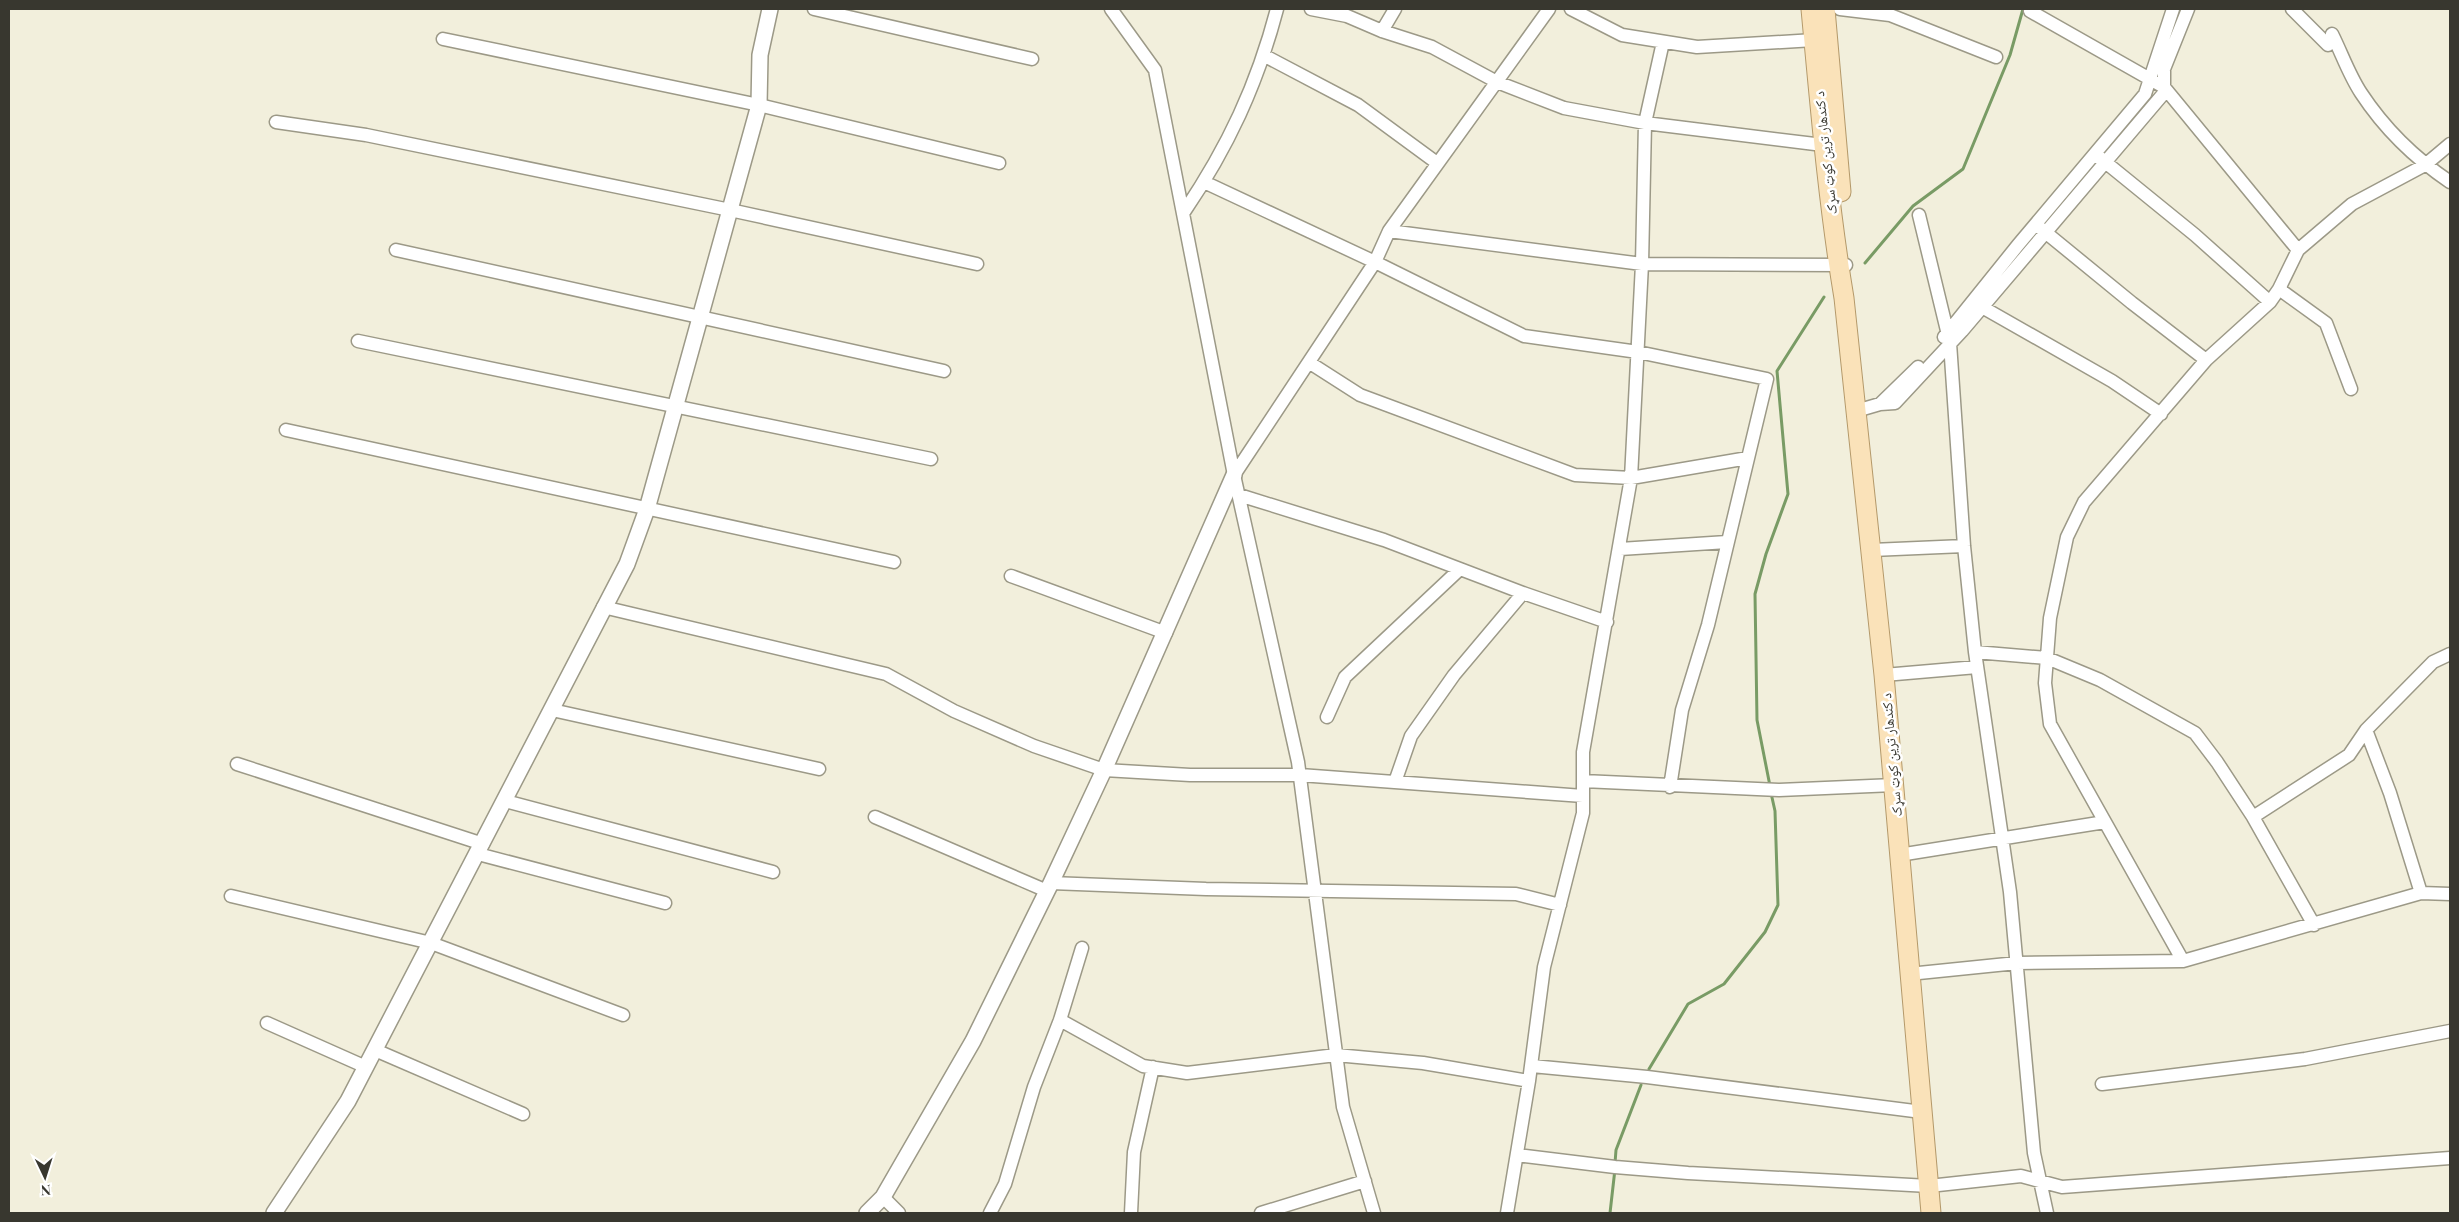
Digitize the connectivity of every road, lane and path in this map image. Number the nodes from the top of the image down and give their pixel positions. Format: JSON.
{"nodes":[{"id":1,"x":770,"y":9,"type":"edge"},
{"id":2,"x":814,"y":9,"type":"edge"},
{"id":3,"x":1112,"y":9,"type":"edge"},
{"id":4,"x":1277,"y":9,"type":"edge"},
{"id":5,"x":1311,"y":9,"type":"edge"},
{"id":6,"x":1395,"y":9,"type":"edge"},
{"id":7,"x":1549,"y":9,"type":"edge"},
{"id":8,"x":1571,"y":9,"type":"edge"},
{"id":9,"x":1811,"y":9,"type":"edge"},
{"id":10,"x":1825,"y":9,"type":"edge"},
{"id":11,"x":1840,"y":9,"type":"edge"},
{"id":12,"x":2173,"y":9,"type":"edge"},
{"id":13,"x":2188,"y":9,"type":"edge"},
{"id":14,"x":2292,"y":9,"type":"edge"},
{"id":15,"x":2030,"y":11,"type":"dead end"},
{"id":16,"x":1348,"y":12,"type":"edge"},
{"id":17,"x":1891,"y":12,"type":"edge"},
{"id":18,"x":1382,"y":31,"type":"junction"},
{"id":19,"x":443,"y":38,"type":"dead end"},
{"id":20,"x":1814,"y":40,"type":"junction"},
{"id":21,"x":1663,"y":42,"type":"junction"},
{"id":22,"x":1264,"y":56,"type":"junction"},
{"id":23,"x":1996,"y":57,"type":"dead end"},
{"id":24,"x":1032,"y":59,"type":"dead end"},
{"id":25,"x":2150,"y":79,"type":"junction"},
{"id":26,"x":1497,"y":82,"type":"junction"},
{"id":27,"x":2164,"y":87,"type":"junction"},
{"id":28,"x":759,"y":105,"type":"junction"},
{"id":29,"x":276,"y":122,"type":"dead end"},
{"id":30,"x":1645,"y":124,"type":"junction"},
{"id":31,"x":2450,"y":144,"type":"edge"},
{"id":32,"x":1823,"y":145,"type":"junction"},
{"id":33,"x":2095,"y":154,"type":"junction"},
{"id":34,"x":2106,"y":162,"type":"junction"},
{"id":35,"x":999,"y":163,"type":"dead end"},
{"id":36,"x":1437,"y":164,"type":"junction"},
{"id":37,"x":2425,"y":165,"type":"junction"},
{"id":38,"x":1204,"y":182,"type":"junction"},
{"id":39,"x":2450,"y":182,"type":"edge"},
{"id":40,"x":730,"y":210,"type":"junction"},
{"id":41,"x":1184,"y":212,"type":"junction"},
{"id":42,"x":1919,"y":215,"type":"dead end"},
{"id":43,"x":2041,"y":228,"type":"junction"},
{"id":44,"x":1389,"y":231,"type":"junction"},
{"id":45,"x":396,"y":250,"type":"dead end"},
{"id":46,"x":2298,"y":250,"type":"junction"},
{"id":47,"x":1375,"y":262,"type":"junction"},
{"id":48,"x":977,"y":264,"type":"dead end"},
{"id":49,"x":1642,"y":264,"type":"junction"},
{"id":50,"x":1842,"y":265,"type":"junction"},
{"id":51,"x":2279,"y":289,"type":"junction"},
{"id":52,"x":2270,"y":302,"type":"junction"},
{"id":53,"x":1982,"y":307,"type":"junction"},
{"id":54,"x":700,"y":317,"type":"junction"},
{"id":55,"x":1949,"y":338,"type":"junction"},
{"id":56,"x":358,"y":341,"type":"dead end"},
{"id":57,"x":1638,"y":352,"type":"junction"},
{"id":58,"x":2206,"y":360,"type":"junction"},
{"id":59,"x":1310,"y":363,"type":"junction"},
{"id":60,"x":944,"y":371,"type":"dead end"},
{"id":61,"x":2351,"y":389,"type":"dead end"},
{"id":62,"x":675,"y":406,"type":"junction"},
{"id":63,"x":1856,"y":411,"type":"junction"},
{"id":64,"x":2161,"y":414,"type":"junction"},
{"id":65,"x":286,"y":430,"type":"dead end"},
{"id":66,"x":1748,"y":458,"type":"junction"},
{"id":67,"x":931,"y":459,"type":"dead end"},
{"id":68,"x":1234,"y":475,"type":"junction"},
{"id":69,"x":1631,"y":478,"type":"junction"},
{"id":70,"x":1240,"y":495,"type":"junction"},
{"id":71,"x":647,"y":508,"type":"junction"},
{"id":72,"x":1727,"y":542,"type":"junction"},
{"id":73,"x":1964,"y":546,"type":"junction"},
{"id":74,"x":1620,"y":549,"type":"junction"},
{"id":75,"x":1872,"y":550,"type":"junction"},
{"id":76,"x":894,"y":562,"type":"dead end"},
{"id":77,"x":1460,"y":569,"type":"junction"},
{"id":78,"x":1011,"y":576,"type":"dead end"},
{"id":79,"x":1523,"y":593,"type":"junction"},
{"id":80,"x":603,"y":607,"type":"junction"},
{"id":81,"x":1607,"y":622,"type":"junction"},
{"id":82,"x":1166,"y":633,"type":"junction"},
{"id":83,"x":1976,"y":652,"type":"junction"},
{"id":84,"x":2450,"y":654,"type":"edge"},
{"id":85,"x":2047,"y":658,"type":"junction"},
{"id":86,"x":1977,"y":667,"type":"junction"},
{"id":87,"x":1884,"y":674,"type":"junction"},
{"id":88,"x":552,"y":710,"type":"junction"},
{"id":89,"x":1326,"y":716,"type":"dead end"},
{"id":90,"x":2366,"y":730,"type":"junction"},
{"id":91,"x":237,"y":764,"type":"dead end"},
{"id":92,"x":819,"y":769,"type":"dead end"},
{"id":93,"x":1104,"y":770,"type":"junction"},
{"id":94,"x":1300,"y":775,"type":"junction"},
{"id":95,"x":1583,"y":781,"type":"junction"},
{"id":96,"x":1395,"y":782,"type":"junction"},
{"id":97,"x":1894,"y":785,"type":"junction"},
{"id":98,"x":1670,"y":787,"type":"junction"},
{"id":99,"x":1583,"y":796,"type":"junction"},
{"id":100,"x":505,"y":801,"type":"junction"},
{"id":101,"x":875,"y":817,"type":"dead end"},
{"id":102,"x":2253,"y":817,"type":"junction"},
{"id":103,"x":2105,"y":822,"type":"junction"},
{"id":104,"x":2002,"y":839,"type":"junction"},
{"id":105,"x":481,"y":849,"type":"junction"},
{"id":106,"x":1899,"y":855,"type":"junction"},
{"id":107,"x":773,"y":872,"type":"dead end"},
{"id":108,"x":1049,"y":887,"type":"junction"},
{"id":109,"x":1315,"y":891,"type":"junction"},
{"id":110,"x":2421,"y":893,"type":"junction"},
{"id":111,"x":2450,"y":894,"type":"edge"},
{"id":112,"x":231,"y":896,"type":"dead end"},
{"id":113,"x":665,"y":903,"type":"dead end"},
{"id":114,"x":1560,"y":905,"type":"junction"},
{"id":115,"x":2314,"y":924,"type":"junction"},
{"id":116,"x":431,"y":943,"type":"junction"},
{"id":117,"x":1082,"y":948,"type":"dead end"},
{"id":118,"x":2182,"y":961,"type":"junction"},
{"id":119,"x":2017,"y":963,"type":"junction"},
{"id":120,"x":1909,"y":974,"type":"junction"},
{"id":121,"x":623,"y":1015,"type":"dead end"},
{"id":122,"x":1060,"y":1020,"type":"junction"},
{"id":123,"x":266,"y":1023,"type":"dead end"},
{"id":124,"x":2450,"y":1031,"type":"edge"},
{"id":125,"x":375,"y":1050,"type":"junction"},
{"id":126,"x":1336,"y":1055,"type":"junction"},
{"id":127,"x":1532,"y":1066,"type":"junction"},
{"id":128,"x":366,"y":1067,"type":"junction"},
{"id":129,"x":1153,"y":1068,"type":"junction"},
{"id":130,"x":1529,"y":1081,"type":"junction"},
{"id":131,"x":2102,"y":1084,"type":"dead end"},
{"id":132,"x":1922,"y":1112,"type":"junction"},
{"id":133,"x":522,"y":1114,"type":"dead end"},
{"id":134,"x":1517,"y":1155,"type":"junction"},
{"id":135,"x":2450,"y":1158,"type":"edge"},
{"id":136,"x":2039,"y":1180,"type":"junction"},
{"id":137,"x":1365,"y":1181,"type":"junction"},
{"id":138,"x":1929,"y":1186,"type":"junction"},
{"id":139,"x":883,"y":1197,"type":"junction"},
{"id":140,"x":274,"y":1213,"type":"edge"},
{"id":141,"x":868,"y":1213,"type":"edge"},
{"id":142,"x":899,"y":1213,"type":"edge"},
{"id":143,"x":990,"y":1213,"type":"edge"},
{"id":144,"x":1131,"y":1213,"type":"edge"},
{"id":145,"x":1261,"y":1213,"type":"edge"},
{"id":146,"x":1374,"y":1213,"type":"edge"},
{"id":147,"x":1507,"y":1213,"type":"edge"},
{"id":148,"x":1931,"y":1213,"type":"edge"},
{"id":149,"x":2046,"y":1213,"type":"edge"}],
"edges":[{"from":1,"to":28,"type":"street"},
{"from":2,"to":24,"type":"street"},
{"from":3,"to":41,"type":"street"},
{"from":4,"to":22,"type":"street"},
{"from":5,"to":16,"type":"street"},
{"from":6,"to":18,"type":"street"},
{"from":7,"to":26,"type":"street"},
{"from":8,"to":21,"type":"street"},
{"from":9,"to":20,"type":"main road","name":"د کندهار ترين کوټ سړک"},
{"from":10,"to":50,"type":"main road","name":"د کندهار ترين کوټ سړک"},
{"from":11,"to":17,"type":"street"},
{"from":12,"to":25,"type":"street"},
{"from":13,"to":27,"type":"street"},
{"from":14,"to":37,"type":"street"},
{"from":15,"to":25,"type":"street"},
{"from":16,"to":18,"type":"street"},
{"from":17,"to":23,"type":"street"},
{"from":18,"to":26,"type":"street"},
{"from":19,"to":28,"type":"street"},
{"from":20,"to":21,"type":"street"},
{"from":20,"to":32,"type":"main road","name":"د کندهار ترين کوټ سړک"},
{"from":21,"to":30,"type":"street"},
{"from":22,"to":36,"type":"street"},
{"from":22,"to":38,"type":"street"},
{"from":25,"to":27,"type":"street"},
{"from":25,"to":33,"type":"street"},
{"from":26,"to":30,"type":"street"},
{"from":26,"to":36,"type":"street"},
{"from":27,"to":34,"type":"street"},
{"from":27,"to":46,"type":"street"},
{"from":28,"to":35,"type":"street"},
{"from":28,"to":40,"type":"street"},
{"from":29,"to":40,"type":"street"},
{"from":30,"to":32,"type":"street"},
{"from":30,"to":49,"type":"street"},
{"from":31,"to":37,"type":"street"},
{"from":32,"to":50,"type":"main road","name":"د کندهار ترين کوټ سړک"},
{"from":33,"to":34,"type":"street"},
{"from":33,"to":43,"type":"street"},
{"from":34,"to":43,"type":"street"},
{"from":34,"to":52,"type":"street"},
{"from":36,"to":44,"type":"street"},
{"from":37,"to":39,"type":"street"},
{"from":37,"to":46,"type":"street"},
{"from":38,"to":41,"type":"street"},
{"from":38,"to":47,"type":"street"},
{"from":40,"to":48,"type":"street"},
{"from":40,"to":54,"type":"street"},
{"from":41,"to":68,"type":"street"},
{"from":42,"to":55,"type":"street"},
{"from":43,"to":53,"type":"street"},
{"from":43,"to":55,"type":"street"},
{"from":43,"to":58,"type":"street"},
{"from":44,"to":47,"type":"street"},
{"from":44,"to":49,"type":"street"},
{"from":45,"to":54,"type":"street"},
{"from":46,"to":51,"type":"street"},
{"from":47,"to":57,"type":"street"},
{"from":47,"to":59,"type":"street"},
{"from":49,"to":50,"type":"street"},
{"from":49,"to":57,"type":"street"},
{"from":50,"to":63,"type":"main road","name":"د کندهار ترين کوټ سړک"},
{"from":51,"to":52,"type":"street"},
{"from":51,"to":61,"type":"street"},
{"from":52,"to":58,"type":"street"},
{"from":53,"to":55,"type":"street"},
{"from":53,"to":64,"type":"street"},
{"from":54,"to":60,"type":"street"},
{"from":54,"to":62,"type":"street"},
{"from":55,"to":63,"type":"street"},
{"from":55,"to":73,"type":"street"},
{"from":56,"to":62,"type":"street"},
{"from":57,"to":66,"type":"street"},
{"from":57,"to":69,"type":"street"},
{"from":58,"to":64,"type":"street"},
{"from":59,"to":68,"type":"street"},
{"from":59,"to":69,"type":"street"},
{"from":62,"to":67,"type":"street"},
{"from":62,"to":71,"type":"street"},
{"from":63,"to":75,"type":"main road","name":"د کندهار ترين کوټ سړک"},
{"from":64,"to":85,"type":"street"},
{"from":65,"to":71,"type":"street"},
{"from":66,"to":69,"type":"street"},
{"from":66,"to":72,"type":"street"},
{"from":68,"to":70,"type":"street"},
{"from":68,"to":82,"type":"street"},
{"from":69,"to":74,"type":"street"},
{"from":70,"to":77,"type":"street"},
{"from":70,"to":94,"type":"street"},
{"from":71,"to":76,"type":"street"},
{"from":71,"to":80,"type":"street"},
{"from":72,"to":74,"type":"street"},
{"from":72,"to":98,"type":"street"},
{"from":73,"to":75,"type":"street"},
{"from":73,"to":83,"type":"street"},
{"from":74,"to":81,"type":"street"},
{"from":75,"to":87,"type":"main road","name":"د کندهار ترين کوټ سړک"},
{"from":77,"to":79,"type":"street"},
{"from":77,"to":89,"type":"street"},
{"from":78,"to":82,"type":"street"},
{"from":79,"to":81,"type":"street"},
{"from":79,"to":96,"type":"street"},
{"from":80,"to":88,"type":"street"},
{"from":80,"to":93,"type":"street"},
{"from":81,"to":95,"type":"street"},
{"from":82,"to":93,"type":"street"},
{"from":83,"to":85,"type":"street"},
{"from":83,"to":86,"type":"street"},
{"from":84,"to":90,"type":"street"},
{"from":85,"to":102,"type":"street"},
{"from":85,"to":103,"type":"street"},
{"from":86,"to":87,"type":"street"},
{"from":86,"to":104,"type":"street"},
{"from":87,"to":97,"type":"main road","name":"د کندهار ترين کوټ سړک"},
{"from":88,"to":92,"type":"street"},
{"from":88,"to":100,"type":"street"},
{"from":90,"to":102,"type":"street"},
{"from":90,"to":110,"type":"street"},
{"from":91,"to":105,"type":"street"},
{"from":93,"to":94,"type":"street"},
{"from":93,"to":108,"type":"street"},
{"from":94,"to":96,"type":"street"},
{"from":94,"to":109,"type":"street"},
{"from":95,"to":98,"type":"street"},
{"from":95,"to":99,"type":"street"},
{"from":96,"to":99,"type":"street"},
{"from":97,"to":98,"type":"street"},
{"from":97,"to":106,"type":"main road","name":"د کندهار ترين کوټ سړک"},
{"from":99,"to":114,"type":"street"},
{"from":100,"to":105,"type":"street"},
{"from":100,"to":107,"type":"street"},
{"from":101,"to":108,"type":"street"},
{"from":102,"to":115,"type":"street"},
{"from":103,"to":104,"type":"street"},
{"from":103,"to":118,"type":"street"},
{"from":104,"to":106,"type":"street"},
{"from":104,"to":119,"type":"street"},
{"from":105,"to":113,"type":"street"},
{"from":105,"to":116,"type":"street"},
{"from":106,"to":120,"type":"main road","name":"د کندهار ترين کوټ سړک"},
{"from":108,"to":109,"type":"street"},
{"from":108,"to":139,"type":"street"},
{"from":109,"to":114,"type":"street"},
{"from":109,"to":126,"type":"street"},
{"from":110,"to":111,"type":"street"},
{"from":110,"to":115,"type":"street"},
{"from":112,"to":116,"type":"street"},
{"from":114,"to":127,"type":"street"},
{"from":115,"to":118,"type":"street"},
{"from":116,"to":121,"type":"street"},
{"from":116,"to":125,"type":"street"},
{"from":117,"to":122,"type":"street"},
{"from":118,"to":119,"type":"street"},
{"from":119,"to":120,"type":"street"},
{"from":119,"to":136,"type":"street"},
{"from":120,"to":132,"type":"main road","name":"د کندهار ترين کوټ سړک"},
{"from":122,"to":129,"type":"street"},
{"from":122,"to":143,"type":"street"},
{"from":123,"to":128,"type":"street"},
{"from":124,"to":131,"type":"street"},
{"from":125,"to":128,"type":"street"},
{"from":125,"to":133,"type":"street"},
{"from":126,"to":129,"type":"street"},
{"from":126,"to":130,"type":"street"},
{"from":126,"to":137,"type":"street"},
{"from":127,"to":130,"type":"street"},
{"from":127,"to":132,"type":"street"},
{"from":128,"to":140,"type":"street"},
{"from":129,"to":144,"type":"street"},
{"from":130,"to":134,"type":"street"},
{"from":132,"to":138,"type":"main road","name":"د کندهار ترين کوټ سړک"},
{"from":134,"to":138,"type":"street"},
{"from":134,"to":147,"type":"street"},
{"from":135,"to":136,"type":"street"},
{"from":136,"to":138,"type":"street"},
{"from":136,"to":149,"type":"street"},
{"from":137,"to":145,"type":"street"},
{"from":137,"to":146,"type":"street"},
{"from":138,"to":148,"type":"main road","name":"د کندهار ترين کوټ سړک"},
{"from":139,"to":141,"type":"street"},
{"from":139,"to":142,"type":"street"}]}
